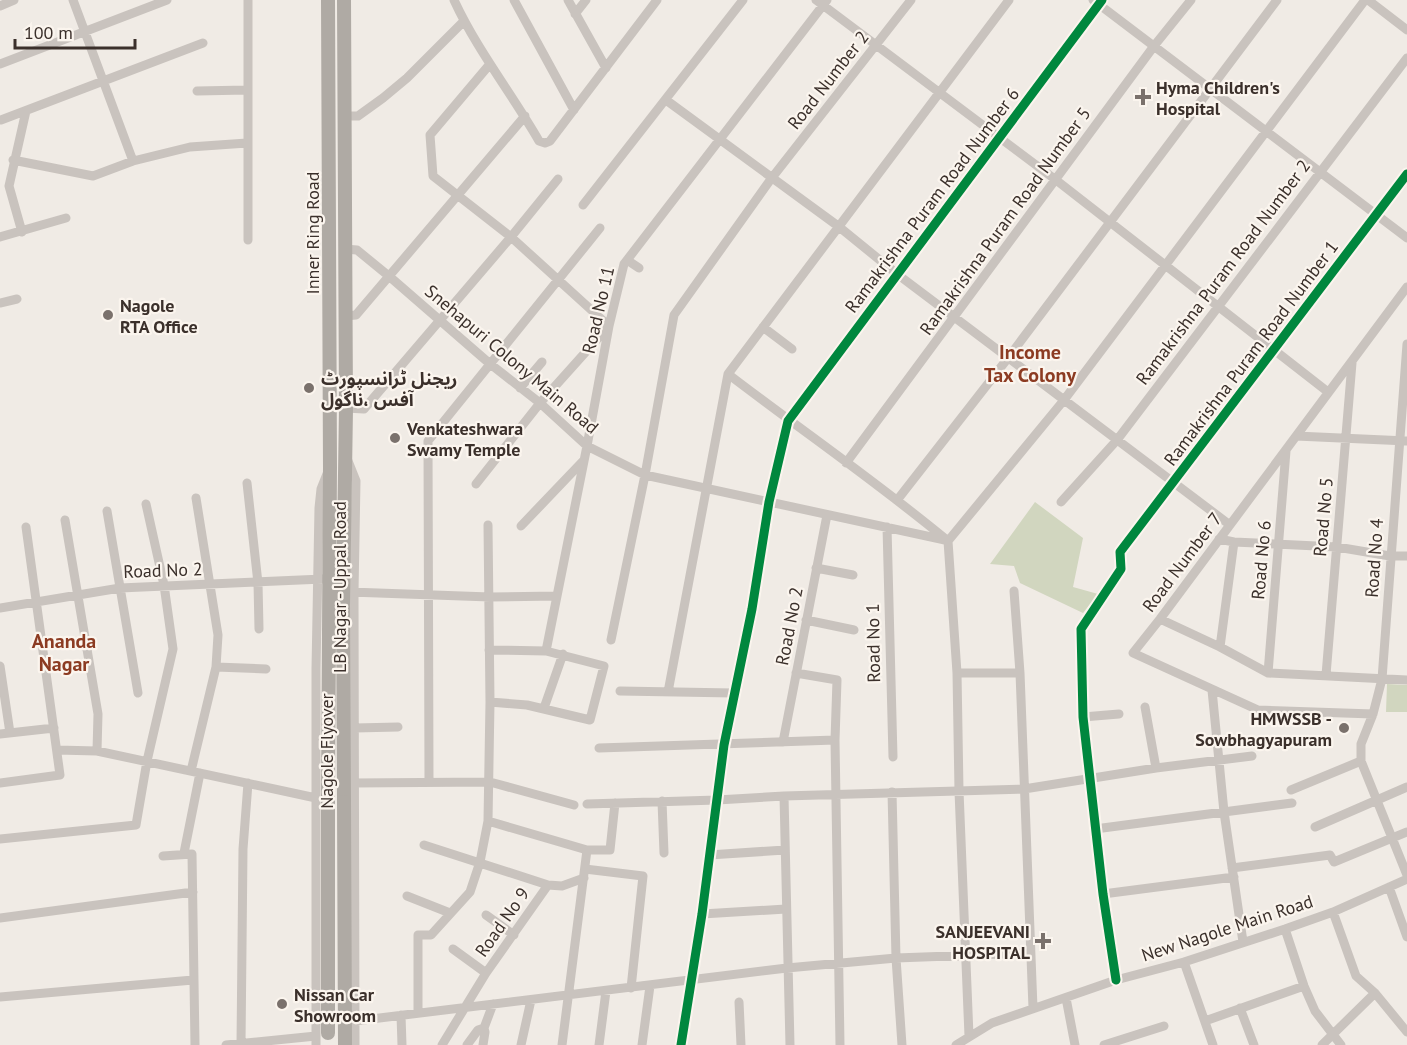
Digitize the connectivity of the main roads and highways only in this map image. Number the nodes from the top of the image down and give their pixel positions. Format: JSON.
{"nodes":[{"id":1,"x":328,"y":0,"type":"edge"},
{"id":2,"x":344,"y":0,"type":"edge"},
{"id":3,"x":345,"y":456,"type":"joint"},
{"id":4,"x":330,"y":467,"type":"joint"},
{"id":5,"x":328,"y":1045,"type":"edge"},
{"id":6,"x":345,"y":1045,"type":"edge"}],
"edges":[{"from":1,"to":4,"type":"highway","name":"Inner Ring Road"},
{"from":2,"to":3,"type":"highway","name":"Inner Ring Road"},
{"from":3,"to":6,"type":"highway","name":"Nagole Flyover","bridge":true},
{"from":4,"to":5,"type":"highway","name":"Nagole Flyover","bridge":true}]}
